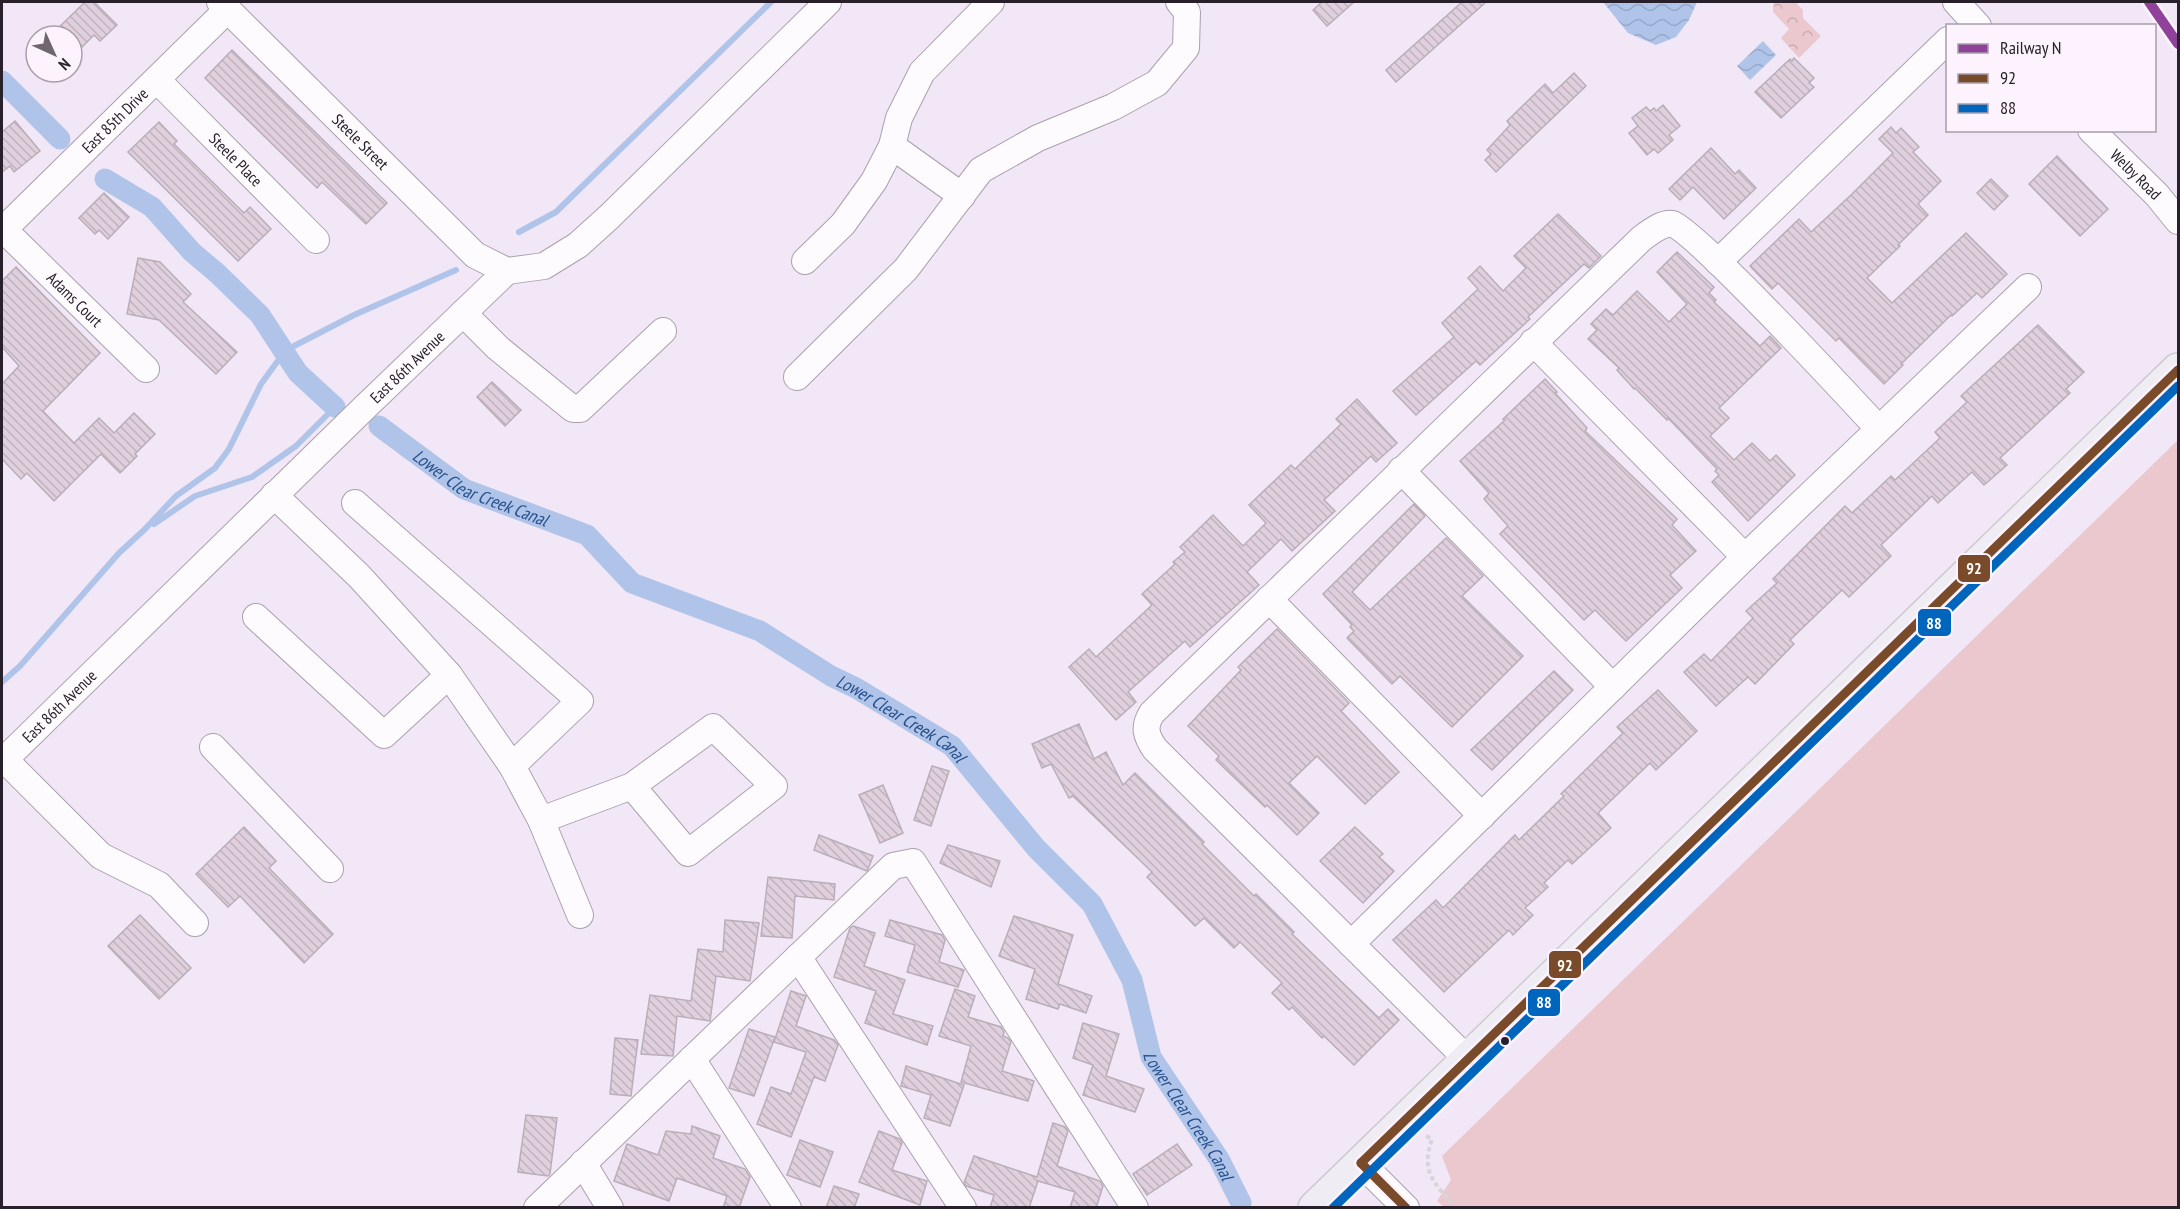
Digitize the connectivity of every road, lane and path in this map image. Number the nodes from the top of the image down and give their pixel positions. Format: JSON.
{"nodes":[{"id":1,"x":828,"y":2,"type":"edge"},
{"id":2,"x":991,"y":2,"type":"edge"},
{"id":3,"x":1179,"y":2,"type":"edge"},
{"id":4,"x":224,"y":5,"type":"edge"},
{"id":5,"x":1946,"y":41,"type":"edge"},
{"id":6,"x":157,"y":80,"type":"junction"},
{"id":7,"x":2093,"y":132,"type":"edge"},
{"id":8,"x":892,"y":146,"type":"junction"},
{"id":9,"x":962,"y":196,"type":"junction"},
{"id":10,"x":2178,"y":221,"type":"edge"},
{"id":11,"x":2,"y":230,"type":"edge"},
{"id":12,"x":316,"y":240,"type":"dead end"},
{"id":13,"x":805,"y":261,"type":"dead end"},
{"id":14,"x":1718,"y":262,"type":"junction"},
{"id":15,"x":507,"y":271,"type":"junction"},
{"id":16,"x":2028,"y":287,"type":"dead end"},
{"id":17,"x":464,"y":313,"type":"junction"},
{"id":18,"x":663,"y":331,"type":"dead end"},
{"id":19,"x":1533,"y":342,"type":"junction"},
{"id":20,"x":146,"y":369,"type":"dead end"},
{"id":21,"x":2178,"y":370,"type":"edge"},
{"id":22,"x":797,"y":377,"type":"dead end"},
{"id":23,"x":1878,"y":428,"type":"junction"},
{"id":24,"x":1401,"y":470,"type":"junction"},
{"id":25,"x":274,"y":495,"type":"junction"},
{"id":26,"x":355,"y":503,"type":"dead end"},
{"id":27,"x":1745,"y":557,"type":"junction"},
{"id":28,"x":1269,"y":599,"type":"junction"},
{"id":29,"x":256,"y":617,"type":"dead end"},
{"id":30,"x":449,"y":675,"type":"junction"},
{"id":31,"x":1613,"y":687,"type":"junction"},
{"id":32,"x":213,"y":747,"type":"dead end"},
{"id":33,"x":3,"y":760,"type":"edge"},
{"id":34,"x":512,"y":766,"type":"junction"},
{"id":35,"x":632,"y":786,"type":"junction"},
{"id":36,"x":1482,"y":816,"type":"junction"},
{"id":37,"x":541,"y":820,"type":"junction"},
{"id":38,"x":330,"y":869,"type":"dead end"},
{"id":39,"x":580,"y":915,"type":"dead end"},
{"id":40,"x":195,"y":923,"type":"dead end"},
{"id":41,"x":1351,"y":944,"type":"junction"},
{"id":42,"x":798,"y":957,"type":"junction"},
{"id":43,"x":692,"y":1059,"type":"junction"},
{"id":44,"x":1467,"y":1059,"type":"junction"},
{"id":45,"x":1402,"y":1121,"type":"junction"},
{"id":46,"x":583,"y":1163,"type":"junction"},
{"id":47,"x":1361,"y":1163,"type":"junction"},
{"id":48,"x":537,"y":1208,"type":"edge"},
{"id":49,"x":610,"y":1208,"type":"edge"},
{"id":50,"x":788,"y":1208,"type":"edge"},
{"id":51,"x":963,"y":1208,"type":"edge"},
{"id":52,"x":1135,"y":1208,"type":"edge"},
{"id":53,"x":1315,"y":1208,"type":"edge"},
{"id":54,"x":1406,"y":1208,"type":"edge"},
{"id":55,"x":1457,"y":1208,"type":"edge"}],
"edges":[{"from":1,"to":15,"type":"street"},
{"from":2,"to":8,"type":"street"},
{"from":3,"to":9,"type":"street"},
{"from":4,"to":6,"type":"street","name":"East 85th Drive"},
{"from":4,"to":15,"type":"street","name":"Steele Street"},
{"from":5,"to":14,"type":"street"},
{"from":6,"to":11,"type":"street","name":"East 85th Drive"},
{"from":6,"to":12,"type":"street","name":"Steele Place"},
{"from":7,"to":10,"type":"street","name":"Welby Road"},
{"from":8,"to":9,"type":"street"},
{"from":8,"to":13,"type":"street"},
{"from":9,"to":22,"type":"street"},
{"from":11,"to":20,"type":"street","name":"Adams Court"},
{"from":14,"to":19,"type":"street"},
{"from":14,"to":23,"type":"street"},
{"from":15,"to":17,"type":"street","name":"East 86th Avenue"},
{"from":16,"to":23,"type":"street"},
{"from":17,"to":18,"type":"street"},
{"from":17,"to":25,"type":"street","name":"East 86th Avenue"},
{"from":19,"to":24,"type":"street"},
{"from":19,"to":27,"type":"street"},
{"from":21,"to":44,"type":"main road"},
{"from":23,"to":27,"type":"street"},
{"from":24,"to":28,"type":"street"},
{"from":24,"to":31,"type":"street"},
{"from":25,"to":30,"type":"street"},
{"from":25,"to":33,"type":"street","name":"East 86th Avenue"},
{"from":26,"to":34,"type":"street"},
{"from":27,"to":31,"type":"street"},
{"from":28,"to":36,"type":"street"},
{"from":28,"to":41,"type":"street"},
{"from":29,"to":30,"type":"street"},
{"from":30,"to":34,"type":"street"},
{"from":31,"to":36,"type":"street"},
{"from":32,"to":38,"type":"street"},
{"from":33,"to":40,"type":"street"},
{"from":34,"to":37,"type":"street"},
{"from":35,"to":35,"type":"street"},
{"from":35,"to":37,"type":"street"},
{"from":36,"to":41,"type":"street"},
{"from":37,"to":39,"type":"street"},
{"from":41,"to":44,"type":"street"},
{"from":42,"to":43,"type":"street"},
{"from":42,"to":51,"type":"street"},
{"from":42,"to":52,"type":"street"},
{"from":43,"to":46,"type":"street"},
{"from":43,"to":50,"type":"street"},
{"from":44,"to":45,"type":"main road"},
{"from":45,"to":47,"type":"main road"},
{"from":45,"to":55,"type":"path"},
{"from":46,"to":48,"type":"street"},
{"from":46,"to":49,"type":"street"},
{"from":47,"to":53,"type":"main road"},
{"from":47,"to":54,"type":"street"}]}
